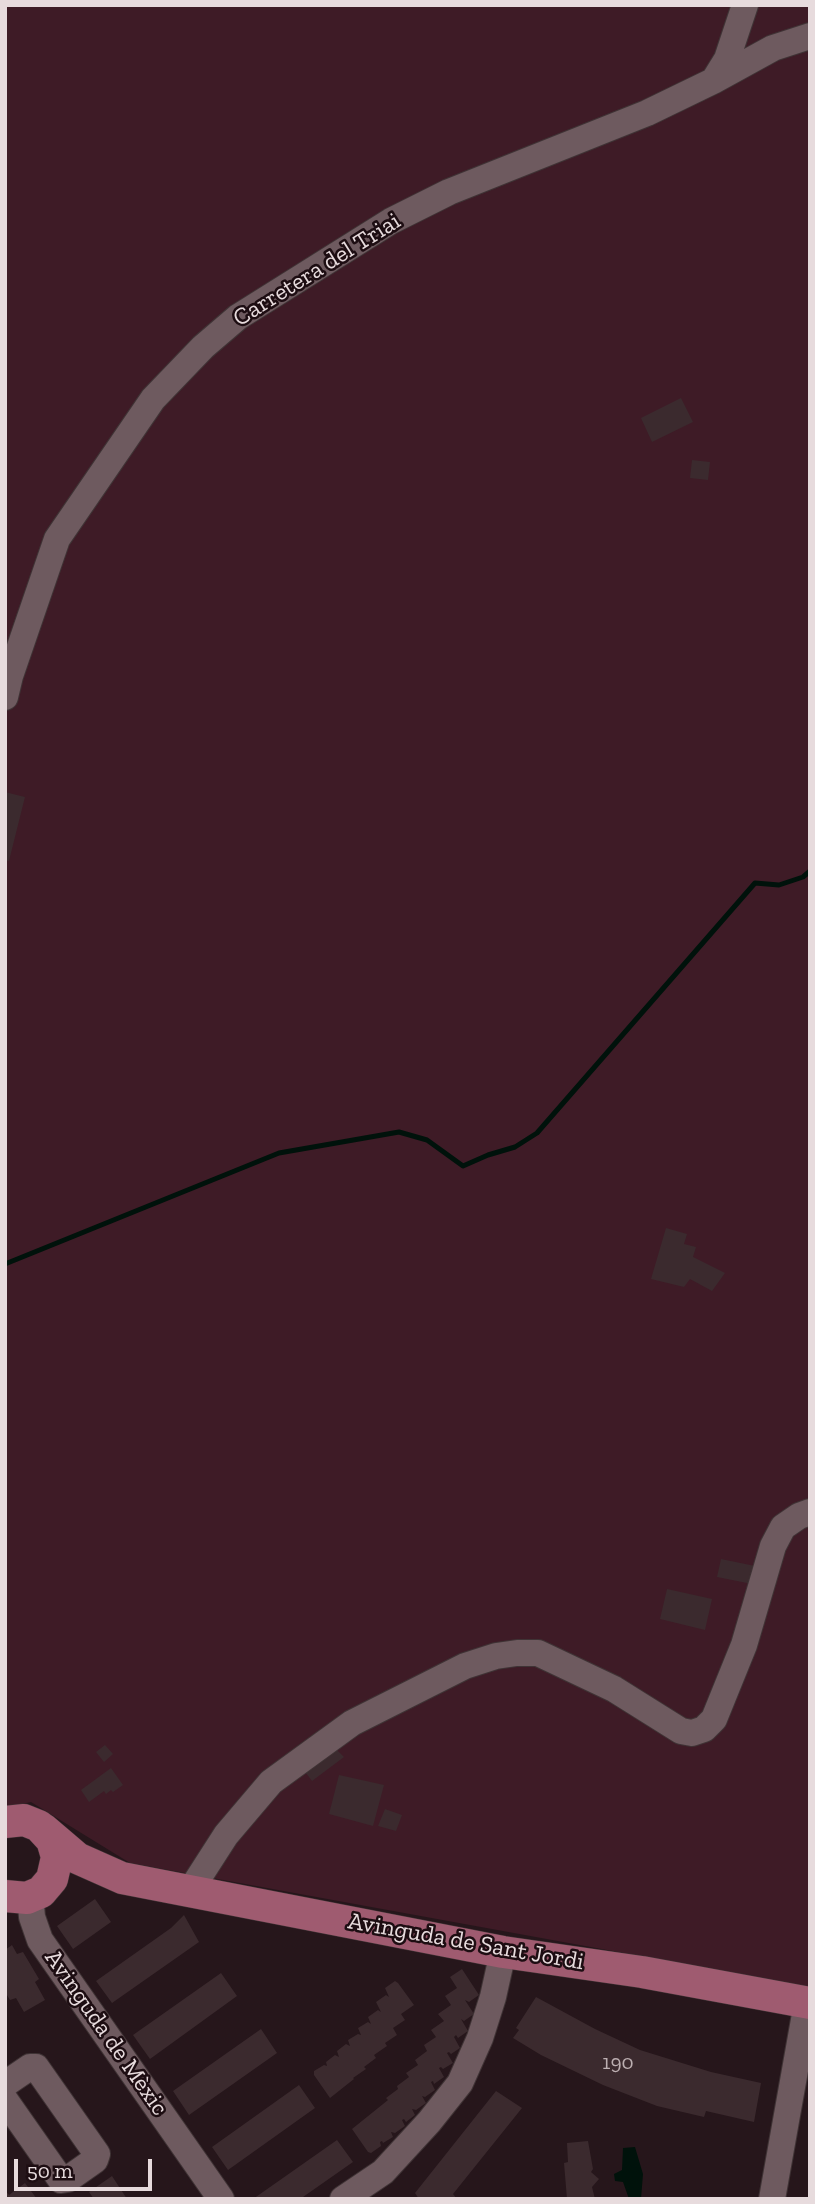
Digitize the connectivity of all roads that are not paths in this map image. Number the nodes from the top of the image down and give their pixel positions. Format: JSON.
{"nodes":[{"id":1,"x":745,"y":5,"type":"edge"},
{"id":2,"x":810,"y":36,"type":"edge"},
{"id":3,"x":713,"y":81,"type":"junction"},
{"id":4,"x":5,"y":697,"type":"edge"},
{"id":5,"x":810,"y":1512,"type":"edge"},
{"id":6,"x":5,"y":1822,"type":"edge"},
{"id":7,"x":43,"y":1829,"type":"junction"},
{"id":8,"x":122,"y":1878,"type":"junction"},
{"id":9,"x":190,"y":1891,"type":"junction"},
{"id":10,"x":25,"y":1895,"type":"edge"},
{"id":11,"x":503,"y":1952,"type":"junction"},
{"id":12,"x":808,"y":2003,"type":"edge"},
{"id":13,"x":5,"y":2084,"type":"edge"},
{"id":14,"x":5,"y":2100,"type":"edge"},
{"id":15,"x":221,"y":2199,"type":"edge"},
{"id":16,"x":343,"y":2199,"type":"edge"},
{"id":17,"x":772,"y":2199,"type":"edge"}],
"edges":[{"from":1,"to":3,"type":"street"},
{"from":2,"to":3,"type":"street","name":"Carretera del Triai"},
{"from":3,"to":4,"type":"street","name":"Carretera del Triai"},
{"from":5,"to":9,"type":"street"},
{"from":6,"to":7,"type":"main road"},
{"from":7,"to":8,"type":"main road","name":"Avinguda de Sant Jordi"},
{"from":7,"to":10,"type":"main road"},
{"from":8,"to":9,"type":"main road","name":"Avinguda de Sant Jordi"},
{"from":8,"to":10,"type":"main road","name":"Avinguda de Sant Jordi"},
{"from":9,"to":11,"type":"main road","name":"Avinguda de Sant Jordi"},
{"from":10,"to":15,"type":"street","name":"Avinguda de Mèxic"},
{"from":11,"to":12,"type":"main road","name":"Avinguda de Sant Jordi"},
{"from":11,"to":16,"type":"street"},
{"from":12,"to":17,"type":"street"},
{"from":13,"to":14,"type":"street"}]}
